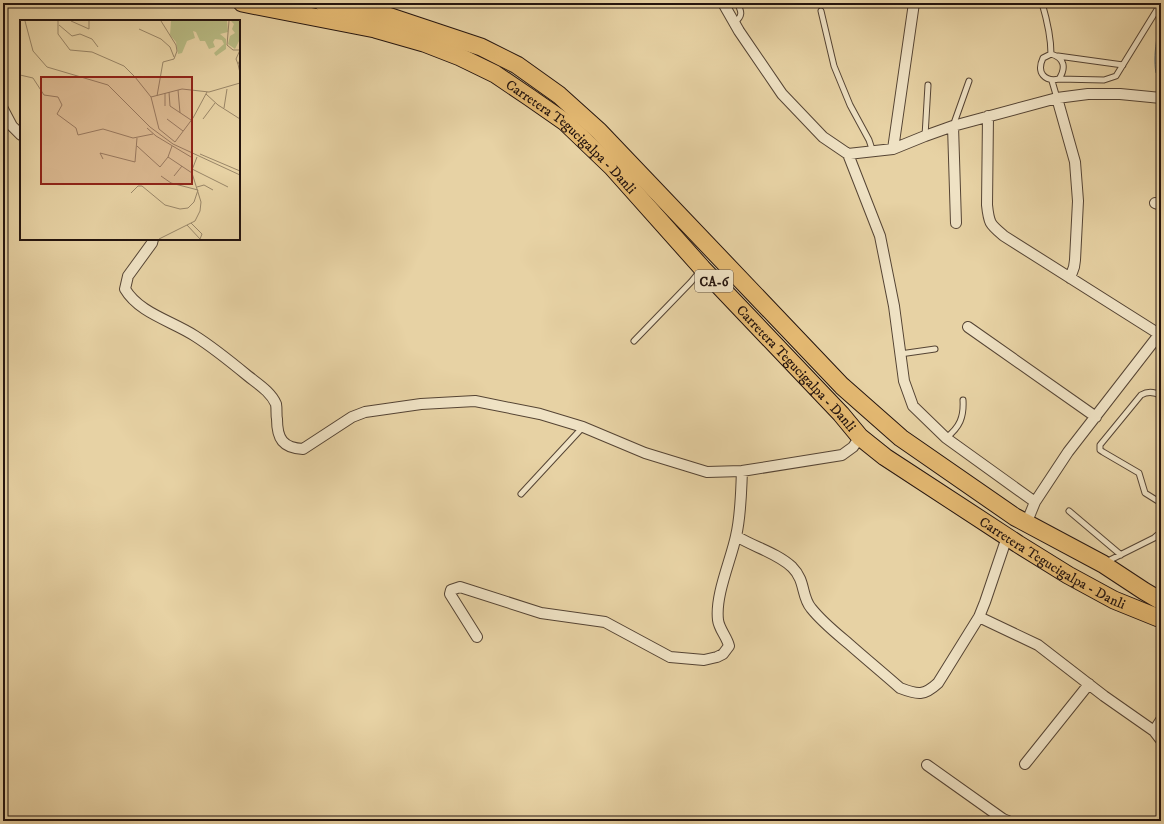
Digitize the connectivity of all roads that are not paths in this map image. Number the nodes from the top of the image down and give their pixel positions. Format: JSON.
{"nodes":[{"id":1,"x":242,"y":3,"type":"edge"},
{"id":2,"x":323,"y":3,"type":"edge"},
{"id":3,"x":723,"y":3,"type":"edge"},
{"id":4,"x":737,"y":3,"type":"edge"},
{"id":5,"x":914,"y":3,"type":"edge"},
{"id":6,"x":1042,"y":3,"type":"edge"},
{"id":7,"x":1161,"y":3,"type":"edge"},
{"id":8,"x":821,"y":11,"type":"dead end"},
{"id":9,"x":734,"y":23,"type":"junction"},
{"id":10,"x":1051,"y":54,"type":"junction"},
{"id":11,"x":1058,"y":56,"type":"junction"},
{"id":12,"x":1123,"y":65,"type":"junction"},
{"id":13,"x":1060,"y":79,"type":"junction"},
{"id":14,"x":968,"y":81,"type":"dead end"},
{"id":15,"x":1052,"y":81,"type":"junction"},
{"id":16,"x":928,"y":85,"type":"dead end"},
{"id":17,"x":1057,"y":98,"type":"junction"},
{"id":18,"x":1161,"y":98,"type":"edge"},
{"id":19,"x":3,"y":109,"type":"edge"},
{"id":20,"x":988,"y":116,"type":"junction"},
{"id":21,"x":953,"y":126,"type":"junction"},
{"id":22,"x":20,"y":134,"type":"edge"},
{"id":23,"x":925,"y":136,"type":"junction"},
{"id":24,"x":893,"y":149,"type":"junction"},
{"id":25,"x":873,"y":152,"type":"junction"},
{"id":26,"x":848,"y":154,"type":"junction"},
{"id":27,"x":956,"y":223,"type":"dead end"},
{"id":28,"x":153,"y":240,"type":"edge"},
{"id":29,"x":702,"y":268,"type":"junction"},
{"id":30,"x":1070,"y":278,"type":"junction"},
{"id":31,"x":968,"y":327,"type":"dead end"},
{"id":32,"x":1160,"y":333,"type":"edge"},
{"id":33,"x":634,"y":341,"type":"dead end"},
{"id":34,"x":935,"y":349,"type":"dead end"},
{"id":35,"x":900,"y":354,"type":"junction"},
{"id":36,"x":1161,"y":396,"type":"edge"},
{"id":37,"x":963,"y":400,"type":"dead end"},
{"id":38,"x":878,"y":417,"type":"junction"},
{"id":39,"x":1096,"y":417,"type":"junction"},
{"id":40,"x":583,"y":427,"type":"junction"},
{"id":41,"x":860,"y":437,"type":"junction"},
{"id":42,"x":901,"y":438,"type":"junction"},
{"id":43,"x":946,"y":438,"type":"junction"},
{"id":44,"x":885,"y":457,"type":"junction"},
{"id":45,"x":742,"y":471,"type":"junction"},
{"id":46,"x":521,"y":494,"type":"dead end"},
{"id":47,"x":1035,"y":502,"type":"junction"},
{"id":48,"x":1161,"y":503,"type":"edge"},
{"id":49,"x":1069,"y":511,"type":"dead end"},
{"id":50,"x":1026,"y":524,"type":"junction"},
{"id":51,"x":1161,"y":532,"type":"edge"},
{"id":52,"x":736,"y":536,"type":"junction"},
{"id":53,"x":1007,"y":537,"type":"junction"},
{"id":54,"x":1121,"y":555,"type":"junction"},
{"id":55,"x":1103,"y":564,"type":"junction"},
{"id":56,"x":1130,"y":581,"type":"junction"},
{"id":57,"x":1088,"y":586,"type":"junction"},
{"id":58,"x":1116,"y":601,"type":"junction"},
{"id":59,"x":1161,"y":601,"type":"edge"},
{"id":60,"x":979,"y":617,"type":"junction"},
{"id":61,"x":1161,"y":619,"type":"edge"},
{"id":62,"x":477,"y":637,"type":"dead end"},
{"id":63,"x":1089,"y":684,"type":"junction"},
{"id":64,"x":1161,"y":720,"type":"edge"},
{"id":65,"x":1154,"y":731,"type":"junction"},
{"id":66,"x":1161,"y":740,"type":"edge"},
{"id":67,"x":1025,"y":764,"type":"dead end"},
{"id":68,"x":927,"y":765,"type":"dead end"},
{"id":69,"x":1008,"y":821,"type":"edge"}],
"edges":[{"from":1,"to":29,"type":"highway","name":"Carretera Tegucigalpa - Danli","number":"CA-6"},
{"from":2,"to":38,"type":"highway","name":"Carretera Tegucigalpa - Danli","number":"CA-6"},
{"from":3,"to":9,"type":"street"},
{"from":4,"to":9,"type":"lane"},
{"from":5,"to":24,"type":"street"},
{"from":6,"to":10,"type":"lane"},
{"from":7,"to":12,"type":"lane"},
{"from":8,"to":25,"type":"lane"},
{"from":9,"to":26,"type":"street"},
{"from":10,"to":11,"type":"lane"},
{"from":10,"to":15,"type":"lane"},
{"from":11,"to":12,"type":"lane"},
{"from":11,"to":13,"type":"lane"},
{"from":12,"to":13,"type":"lane"},
{"from":13,"to":15,"type":"lane"},
{"from":14,"to":21,"type":"lane"},
{"from":15,"to":17,"type":"lane"},
{"from":16,"to":23,"type":"lane"},
{"from":17,"to":18,"type":"street"},
{"from":17,"to":20,"type":"street"},
{"from":17,"to":30,"type":"street"},
{"from":19,"to":22,"type":"street"},
{"from":20,"to":21,"type":"street"},
{"from":20,"to":30,"type":"street"},
{"from":21,"to":23,"type":"street"},
{"from":21,"to":27,"type":"street"},
{"from":23,"to":24,"type":"street"},
{"from":24,"to":25,"type":"street"},
{"from":25,"to":26,"type":"street"},
{"from":26,"to":35,"type":"street"},
{"from":28,"to":40,"type":"street"},
{"from":29,"to":33,"type":"lane"},
{"from":29,"to":41,"type":"highway","name":"Carretera Tegucigalpa - Danli","number":"CA-6"},
{"from":30,"to":32,"type":"street"},
{"from":31,"to":39,"type":"street"},
{"from":32,"to":39,"type":"street"},
{"from":34,"to":35,"type":"lane"},
{"from":35,"to":43,"type":"street"},
{"from":36,"to":48,"type":"lane"},
{"from":37,"to":43,"type":"lane"},
{"from":38,"to":41,"type":"highway"},
{"from":38,"to":42,"type":"highway","name":"Carretera Tegucigalpa - Danli","number":"CA-6"},
{"from":39,"to":47,"type":"street"},
{"from":40,"to":45,"type":"street"},
{"from":40,"to":46,"type":"lane"},
{"from":41,"to":44,"type":"highway","name":"Carretera Tegucigalpa - Danli","number":"CA-6"},
{"from":41,"to":45,"type":"street"},
{"from":42,"to":44,"type":"highway"},
{"from":42,"to":50,"type":"highway","name":"Carretera Tegucigalpa - Danli","number":"CA-6"},
{"from":43,"to":47,"type":"street"},
{"from":44,"to":53,"type":"highway","name":"Carretera Tegucigalpa - Danli","number":"CA-6"},
{"from":45,"to":52,"type":"street"},
{"from":47,"to":50,"type":"street"},
{"from":49,"to":54,"type":"lane"},
{"from":50,"to":55,"type":"highway","name":"Carretera Tegucigalpa - Danli","number":"CA-6"},
{"from":51,"to":54,"type":"lane"},
{"from":52,"to":60,"type":"street"},
{"from":52,"to":62,"type":"street"},
{"from":53,"to":57,"type":"highway","name":"Carretera Tegucigalpa - Danli","number":"CA-6"},
{"from":53,"to":60,"type":"street"},
{"from":54,"to":55,"type":"lane"},
{"from":55,"to":56,"type":"highway","name":"Carretera Tegucigalpa - Danli","number":"CA-6"},
{"from":55,"to":57,"type":"highway"},
{"from":56,"to":58,"type":"highway"},
{"from":56,"to":59,"type":"highway","name":"Carretera Tegucigalpa - Danli","number":"CA-6"},
{"from":57,"to":58,"type":"highway","name":"Carretera Tegucigalpa - Danli","number":"CA-6"},
{"from":58,"to":61,"type":"highway","name":"Carretera Tegucigalpa - Danli","number":"CA-6"},
{"from":60,"to":63,"type":"street"},
{"from":63,"to":65,"type":"street"},
{"from":63,"to":67,"type":"street"},
{"from":64,"to":65,"type":"street"},
{"from":65,"to":66,"type":"street"},
{"from":68,"to":69,"type":"street"}]}
